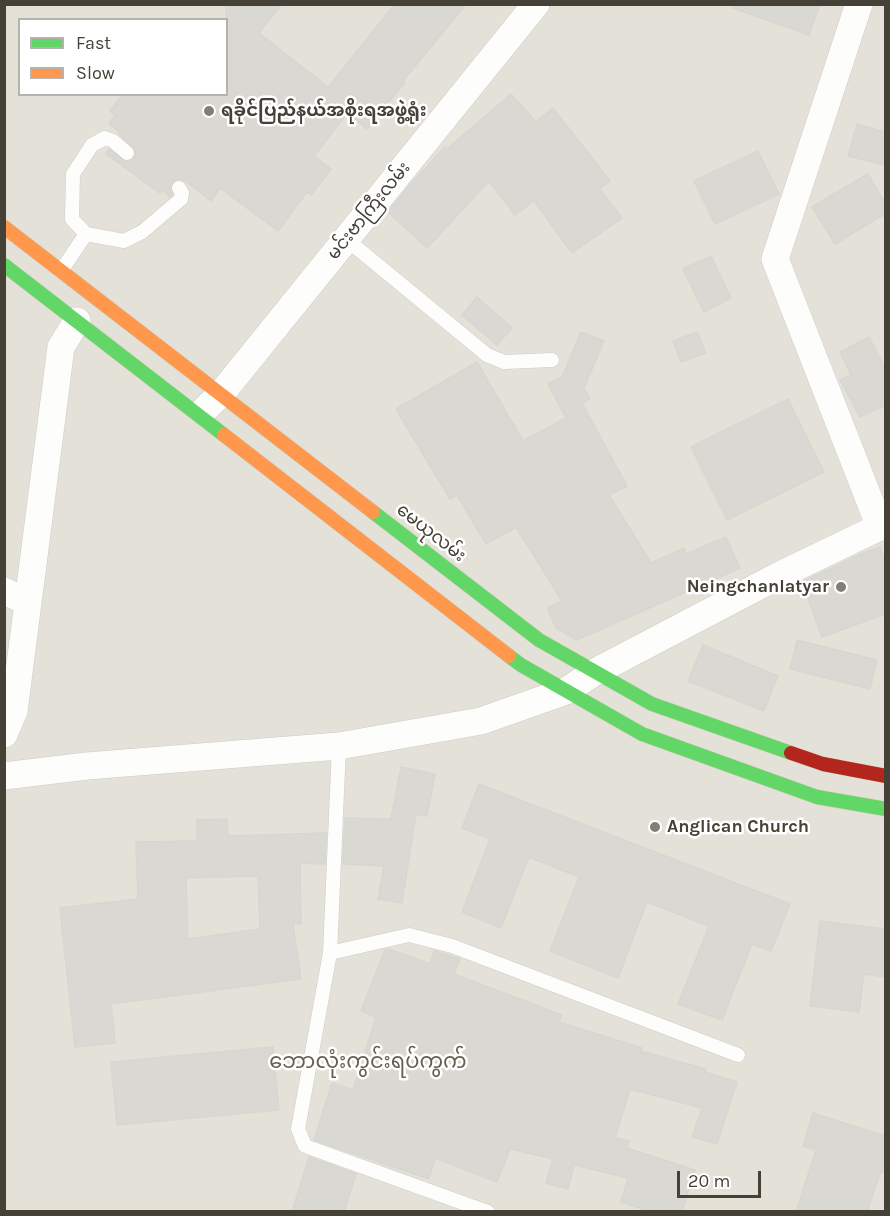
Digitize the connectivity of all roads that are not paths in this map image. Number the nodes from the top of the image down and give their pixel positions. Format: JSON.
{"nodes":[{"id":1,"x":536,"y":4,"type":"edge"},
{"id":2,"x":859,"y":4,"type":"edge"},
{"id":3,"x":127,"y":153,"type":"dead end"},
{"id":4,"x":179,"y":188,"type":"dead end"},
{"id":5,"x":4,"y":226,"type":"edge"},
{"id":6,"x":86,"y":234,"type":"junction"},
{"id":7,"x":346,"y":239,"type":"junction"},
{"id":8,"x":7,"y":271,"type":"edge"},
{"id":9,"x":53,"y":283,"type":"junction"},
{"id":10,"x":77,"y":321,"type":"junction"},
{"id":11,"x":552,"y":360,"type":"dead end"},
{"id":12,"x":221,"y":394,"type":"junction"},
{"id":13,"x":198,"y":415,"type":"junction"},
{"id":14,"x":883,"y":526,"type":"edge"},
{"id":15,"x":16,"y":597,"type":"edge"},
{"id":16,"x":595,"y":672,"type":"junction"},
{"id":17,"x":566,"y":690,"type":"junction"},
{"id":18,"x":4,"y":734,"type":"edge"},
{"id":19,"x":339,"y":746,"type":"junction"},
{"id":20,"x":885,"y":776,"type":"edge"},
{"id":21,"x":4,"y":777,"type":"edge"},
{"id":22,"x":885,"y":809,"type":"edge"},
{"id":23,"x":330,"y":953,"type":"junction"},
{"id":24,"x":738,"y":1055,"type":"dead end"},
{"id":25,"x":488,"y":1212,"type":"edge"}],
"edges":[{"from":1,"to":7,"type":"street","name":"မင်းဗာကြီးလမ်း"},
{"from":2,"to":14,"type":"street"},
{"from":3,"to":6,"type":"lane"},
{"from":4,"to":6,"type":"lane"},
{"from":5,"to":9,"type":"main road","name":"မေယုလမ်း"},
{"from":6,"to":9,"type":"lane"},
{"from":7,"to":11,"type":"lane"},
{"from":7,"to":12,"type":"street","name":"မင်းဗာကြီးလမ်း"},
{"from":8,"to":9,"type":"main road","name":"မေယုလမ်း"},
{"from":9,"to":10,"type":"main road","name":"မေယုလမ်း"},
{"from":9,"to":12,"type":"main road","name":"မေယုလမ်း"},
{"from":10,"to":13,"type":"main road","name":"မေယုလမ်း"},
{"from":10,"to":15,"type":"street"},
{"from":12,"to":13,"type":"street","name":"မင်းဗာကြီးလမ်း"},
{"from":12,"to":16,"type":"main road","name":"မေယုလမ်း"},
{"from":13,"to":17,"type":"main road","name":"မေယုလမ်း"},
{"from":14,"to":16,"type":"street"},
{"from":15,"to":18,"type":"street"},
{"from":16,"to":17,"type":"street"},
{"from":16,"to":20,"type":"main road","name":"မေယုလမ်း"},
{"from":17,"to":19,"type":"street"},
{"from":17,"to":22,"type":"main road","name":"မေယုလမ်း"},
{"from":19,"to":21,"type":"street"},
{"from":19,"to":23,"type":"lane"},
{"from":23,"to":24,"type":"lane"},
{"from":23,"to":25,"type":"lane"}]}
